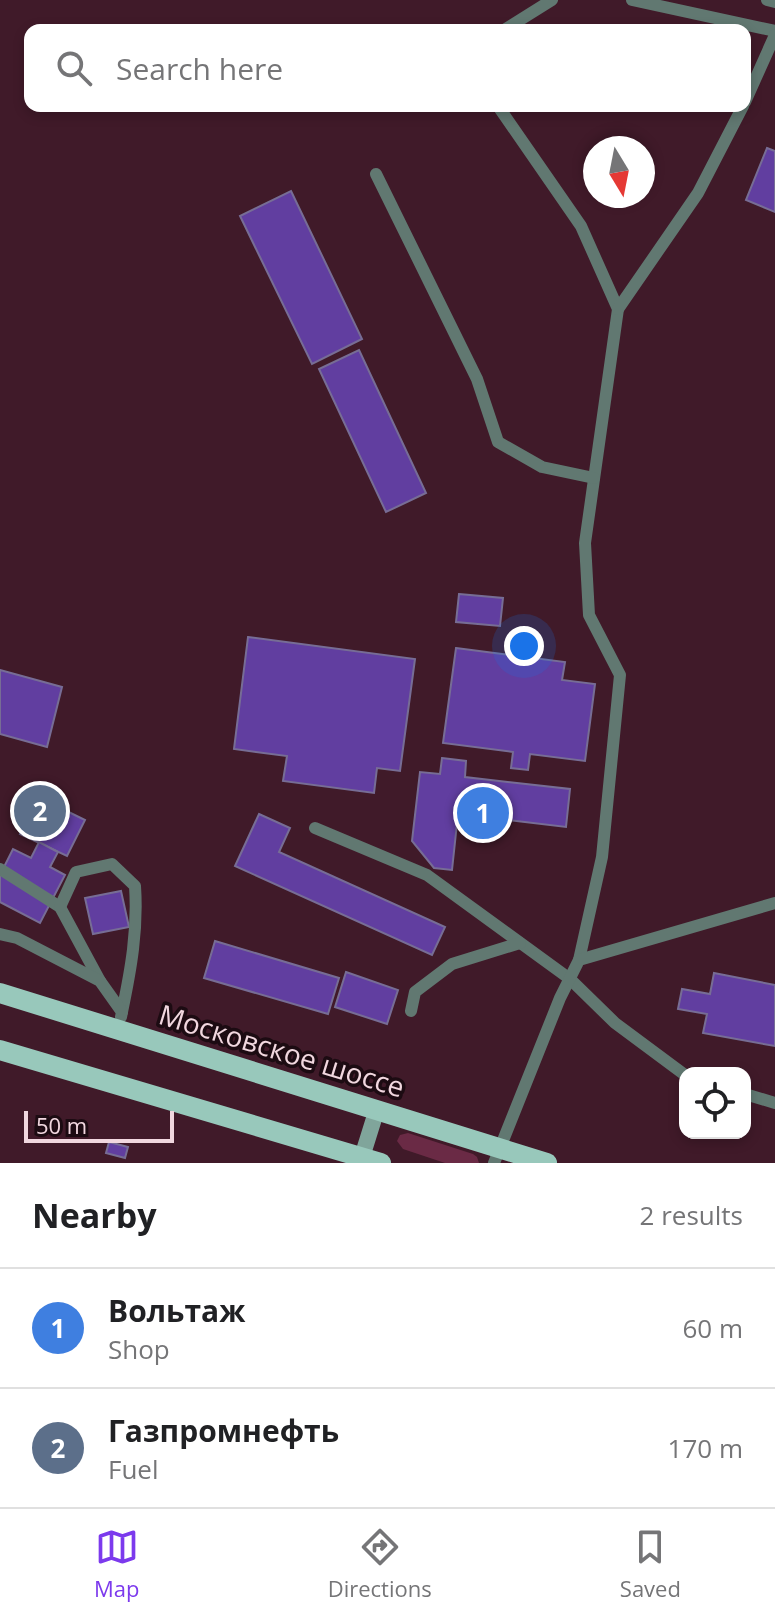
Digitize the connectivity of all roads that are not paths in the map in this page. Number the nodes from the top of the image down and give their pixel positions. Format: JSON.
{"nodes":[{"id":1,"x":552,"y":0,"type":"edge"},
{"id":2,"x":632,"y":0,"type":"edge"},
{"id":3,"x":767,"y":0,"type":"edge"},
{"id":4,"x":775,"y":2,"type":"edge"},
{"id":5,"x":514,"y":24,"type":"edge"},
{"id":6,"x":736,"y":24,"type":"edge"},
{"id":7,"x":751,"y":27,"type":"edge"},
{"id":8,"x":775,"y":33,"type":"edge"},
{"id":9,"x":751,"y":88,"type":"edge"},
{"id":10,"x":502,"y":112,"type":"edge"},
{"id":11,"x":740,"y":112,"type":"edge"},
{"id":12,"x":376,"y":174,"type":"dead end"},
{"id":13,"x":618,"y":309,"type":"junction"},
{"id":14,"x":594,"y":478,"type":"junction"},
{"id":15,"x":315,"y":828,"type":"dead end"},
{"id":16,"x":0,"y":869,"type":"edge"},
{"id":17,"x":775,"y":903,"type":"edge"},
{"id":18,"x":60,"y":907,"type":"junction"},
{"id":19,"x":0,"y":934,"type":"edge"},
{"id":20,"x":520,"y":943,"type":"junction"},
{"id":21,"x":579,"y":960,"type":"junction"},
{"id":22,"x":570,"y":979,"type":"junction"},
{"id":23,"x":100,"y":981,"type":"junction"},
{"id":24,"x":0,"y":993,"type":"edge"},
{"id":25,"x":411,"y":1011,"type":"dead end"},
{"id":26,"x":120,"y":1020,"type":"junction"},
{"id":27,"x":0,"y":1050,"type":"edge"},
{"id":28,"x":679,"y":1071,"type":"edge"},
{"id":29,"x":751,"y":1096,"type":"edge"},
{"id":30,"x":775,"y":1103,"type":"edge"},
{"id":31,"x":377,"y":1109,"type":"junction"},
{"id":32,"x":497,"y":1155,"type":"edge"},
{"id":33,"x":367,"y":1161,"type":"edge"},
{"id":34,"x":547,"y":1163,"type":"edge"}],
"edges":[{"from":1,"to":5,"type":"lane"},
{"from":2,"to":6,"type":"lane"},
{"from":3,"to":4,"type":"lane"},
{"from":7,"to":8,"type":"lane"},
{"from":8,"to":9,"type":"lane"},
{"from":10,"to":13,"type":"lane"},
{"from":11,"to":13,"type":"lane"},
{"from":12,"to":14,"type":"lane"},
{"from":13,"to":14,"type":"lane"},
{"from":14,"to":21,"type":"lane"},
{"from":15,"to":20,"type":"lane"},
{"from":16,"to":18,"type":"lane"},
{"from":17,"to":21,"type":"lane"},
{"from":18,"to":23,"type":"lane"},
{"from":18,"to":26,"type":"lane"},
{"from":19,"to":23,"type":"lane"},
{"from":20,"to":22,"type":"lane"},
{"from":20,"to":25,"type":"lane"},
{"from":21,"to":22,"type":"lane"},
{"from":22,"to":28,"type":"lane"},
{"from":22,"to":32,"type":"lane"},
{"from":23,"to":26,"type":"lane"},
{"from":24,"to":26,"type":"main road","name":"Московское шоссе"},
{"from":26,"to":31,"type":"main road","name":"Московское шоссе"},
{"from":27,"to":33,"type":"main road"},
{"from":29,"to":30,"type":"lane"},
{"from":31,"to":32,"type":"main road","name":"Московское шоссе"},
{"from":31,"to":33,"type":"street"},
{"from":32,"to":34,"type":"main road","name":"Московское шоссе"}]}
